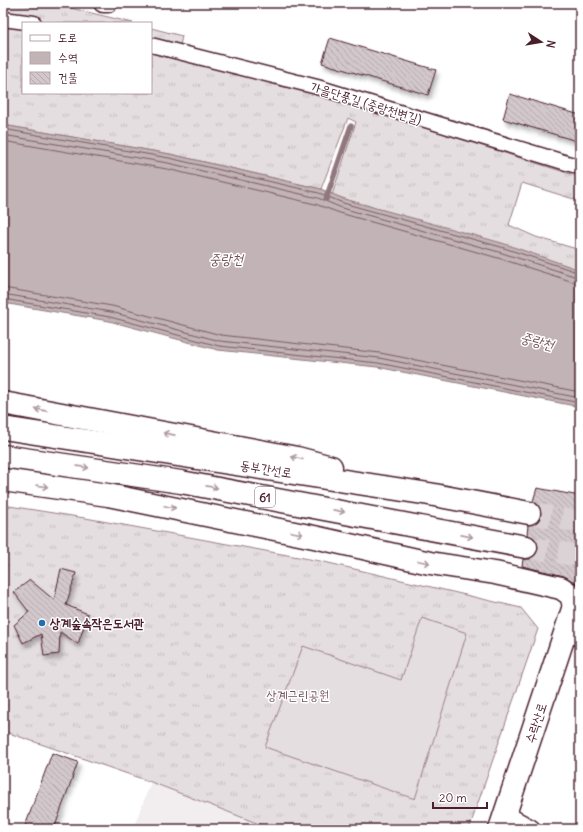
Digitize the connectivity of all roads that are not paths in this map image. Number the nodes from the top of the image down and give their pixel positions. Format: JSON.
{"nodes":[{"id":1,"x":3,"y":19,"type":"edge"},
{"id":2,"x":26,"y":22,"type":"edge"},
{"id":3,"x":152,"y":44,"type":"edge"},
{"id":4,"x":580,"y":168,"type":"edge"},
{"id":5,"x":3,"y":403,"type":"edge"},
{"id":6,"x":3,"y":428,"type":"edge"},
{"id":7,"x":3,"y":456,"type":"edge"},
{"id":8,"x":3,"y":480,"type":"edge"},
{"id":9,"x":429,"y":494,"type":"junction"},
{"id":10,"x":530,"y":513,"type":"tunnel mouth"},
{"id":11,"x":526,"y":547,"type":"tunnel mouth"},
{"id":12,"x":573,"y":633,"type":"edge"},
{"id":13,"x":502,"y":822,"type":"edge"},
{"id":14,"x":530,"y":829,"type":"edge"}],
"edges":[{"from":1,"to":2,"type":"street"},
{"from":3,"to":4,"type":"street","name":"가을단풍길 (중랑천변길)"},
{"from":9,"to":5,"type":"main road","one_way":true},
{"from":6,"to":9,"type":"main road","name":"동부간선로","number":"61"},
{"from":7,"to":11,"type":"main road","number":"61","one_way":true},
{"from":8,"to":12,"type":"main road","name":"수락산로","one_way":true},
{"from":9,"to":10,"type":"main road","name":"동부간선로","number":"61"},
{"from":12,"to":13,"type":"main road","name":"수락산로"},
{"from":13,"to":14,"type":"street","name":"수락산로"}]}
